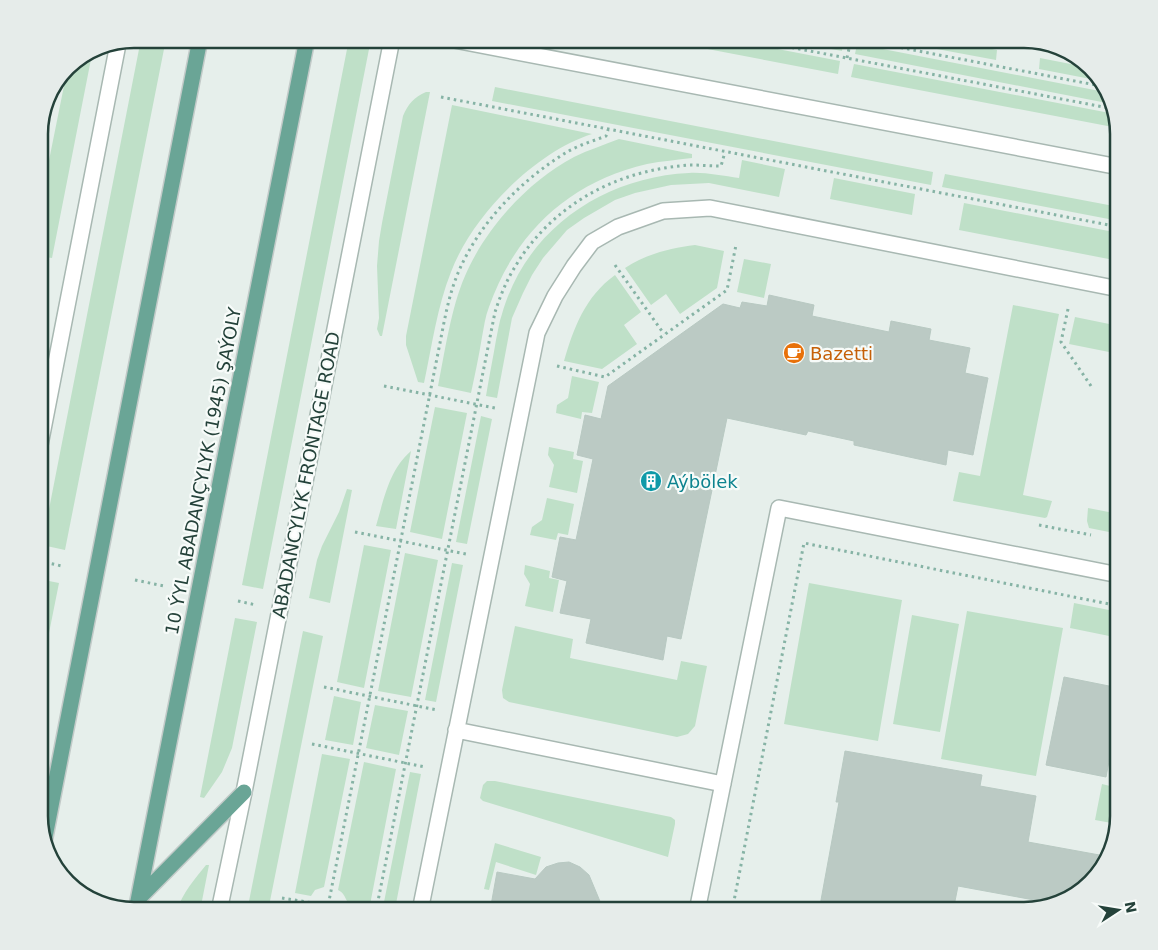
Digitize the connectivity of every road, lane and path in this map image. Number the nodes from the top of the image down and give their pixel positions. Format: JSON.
{"nodes":[{"id":1,"x":198,"y":48,"type":"edge"},
{"id":2,"x":305,"y":48,"type":"edge"},
{"id":3,"x":390,"y":48,"type":"edge"},
{"id":4,"x":496,"y":48,"type":"edge"},
{"id":5,"x":795,"y":48,"type":"edge"},
{"id":6,"x":850,"y":48,"type":"edge"},
{"id":7,"x":903,"y":48,"type":"edge"},
{"id":8,"x":117,"y":49,"type":"edge"},
{"id":9,"x":848,"y":58,"type":"junction"},
{"id":10,"x":1096,"y":85,"type":"edge"},
{"id":11,"x":442,"y":97,"type":"dead end"},
{"id":12,"x":1107,"y":108,"type":"edge"},
{"id":13,"x":608,"y":130,"type":"junction"},
{"id":14,"x":1110,"y":165,"type":"edge"},
{"id":15,"x":1110,"y":225,"type":"edge"},
{"id":16,"x":736,"y":245,"type":"dead end"},
{"id":17,"x":616,"y":265,"type":"dead end"},
{"id":18,"x":1110,"y":287,"type":"edge"},
{"id":19,"x":1068,"y":309,"type":"dead end"},
{"id":20,"x":664,"y":335,"type":"junction"},
{"id":21,"x":557,"y":366,"type":"dead end"},
{"id":22,"x":384,"y":386,"type":"dead end"},
{"id":23,"x":1091,"y":386,"type":"dead end"},
{"id":24,"x":430,"y":395,"type":"junction"},
{"id":25,"x":48,"y":404,"type":"edge"},
{"id":26,"x":494,"y":408,"type":"dead end"},
{"id":27,"x":1039,"y":525,"type":"dead end"},
{"id":28,"x":355,"y":532,"type":"dead end"},
{"id":29,"x":1091,"y":535,"type":"dead end"},
{"id":30,"x":400,"y":541,"type":"junction"},
{"id":31,"x":465,"y":554,"type":"dead end"},
{"id":32,"x":48,"y":563,"type":"edge"},
{"id":33,"x":62,"y":566,"type":"dead end"},
{"id":34,"x":1110,"y":573,"type":"edge"},
{"id":35,"x":136,"y":580,"type":"dead end"},
{"id":36,"x":164,"y":586,"type":"dead end"},
{"id":37,"x":238,"y":601,"type":"dead end"},
{"id":38,"x":1110,"y":604,"type":"edge"},
{"id":39,"x":261,"y":606,"type":"dead end"},
{"id":40,"x":324,"y":686,"type":"dead end"},
{"id":41,"x":369,"y":696,"type":"junction"},
{"id":42,"x":434,"y":709,"type":"dead end"},
{"id":43,"x":456,"y":730,"type":"junction"},
{"id":44,"x":312,"y":744,"type":"dead end"},
{"id":45,"x":358,"y":753,"type":"junction"},
{"id":46,"x":423,"y":767,"type":"dead end"},
{"id":47,"x":723,"y":784,"type":"junction"},
{"id":48,"x":244,"y":792,"type":"junction"},
{"id":49,"x":48,"y":821,"type":"edge"},
{"id":50,"x":282,"y":898,"type":"dead end"},
{"id":51,"x":138,"y":902,"type":"edge"},
{"id":52,"x":140,"y":902,"type":"edge"},
{"id":53,"x":221,"y":902,"type":"edge"},
{"id":54,"x":305,"y":902,"type":"edge"},
{"id":55,"x":329,"y":902,"type":"edge"},
{"id":56,"x":422,"y":902,"type":"edge"},
{"id":57,"x":699,"y":902,"type":"edge"},
{"id":58,"x":734,"y":902,"type":"edge"}],
"edges":[{"from":1,"to":49,"type":"main road"},
{"from":2,"to":51,"type":"main road","name":"10 ÝYL ABADANÇYLYK (1945) ŞAÝOLY"},
{"from":3,"to":48,"type":"street","name":"ABADANCYLYK FRONTAGE ROAD"},
{"from":4,"to":14,"type":"street"},
{"from":5,"to":9,"type":"path"},
{"from":6,"to":9,"type":"path"},
{"from":7,"to":10,"type":"path"},
{"from":8,"to":25,"type":"street"},
{"from":9,"to":12,"type":"path"},
{"from":11,"to":13,"type":"path"},
{"from":13,"to":15,"type":"path"},
{"from":13,"to":24,"type":"path"},
{"from":16,"to":20,"type":"path"},
{"from":17,"to":20,"type":"path"},
{"from":18,"to":43,"type":"street"},
{"from":19,"to":23,"type":"path"},
{"from":20,"to":21,"type":"path"},
{"from":22,"to":24,"type":"path"},
{"from":24,"to":26,"type":"path"},
{"from":24,"to":30,"type":"path"},
{"from":27,"to":29,"type":"path"},
{"from":28,"to":30,"type":"path"},
{"from":30,"to":31,"type":"path"},
{"from":30,"to":41,"type":"path"},
{"from":32,"to":33,"type":"path"},
{"from":34,"to":47,"type":"street"},
{"from":35,"to":36,"type":"path"},
{"from":37,"to":39,"type":"path"},
{"from":38,"to":58,"type":"path"},
{"from":40,"to":41,"type":"path"},
{"from":41,"to":42,"type":"path"},
{"from":41,"to":45,"type":"path"},
{"from":43,"to":47,"type":"street"},
{"from":43,"to":56,"type":"street"},
{"from":44,"to":45,"type":"path"},
{"from":45,"to":46,"type":"path"},
{"from":45,"to":55,"type":"path"},
{"from":47,"to":57,"type":"street"},
{"from":48,"to":52,"type":"main road"},
{"from":48,"to":53,"type":"street","name":"ABADANCYLYK FRONTAGE ROAD"},
{"from":50,"to":54,"type":"path"}]}
